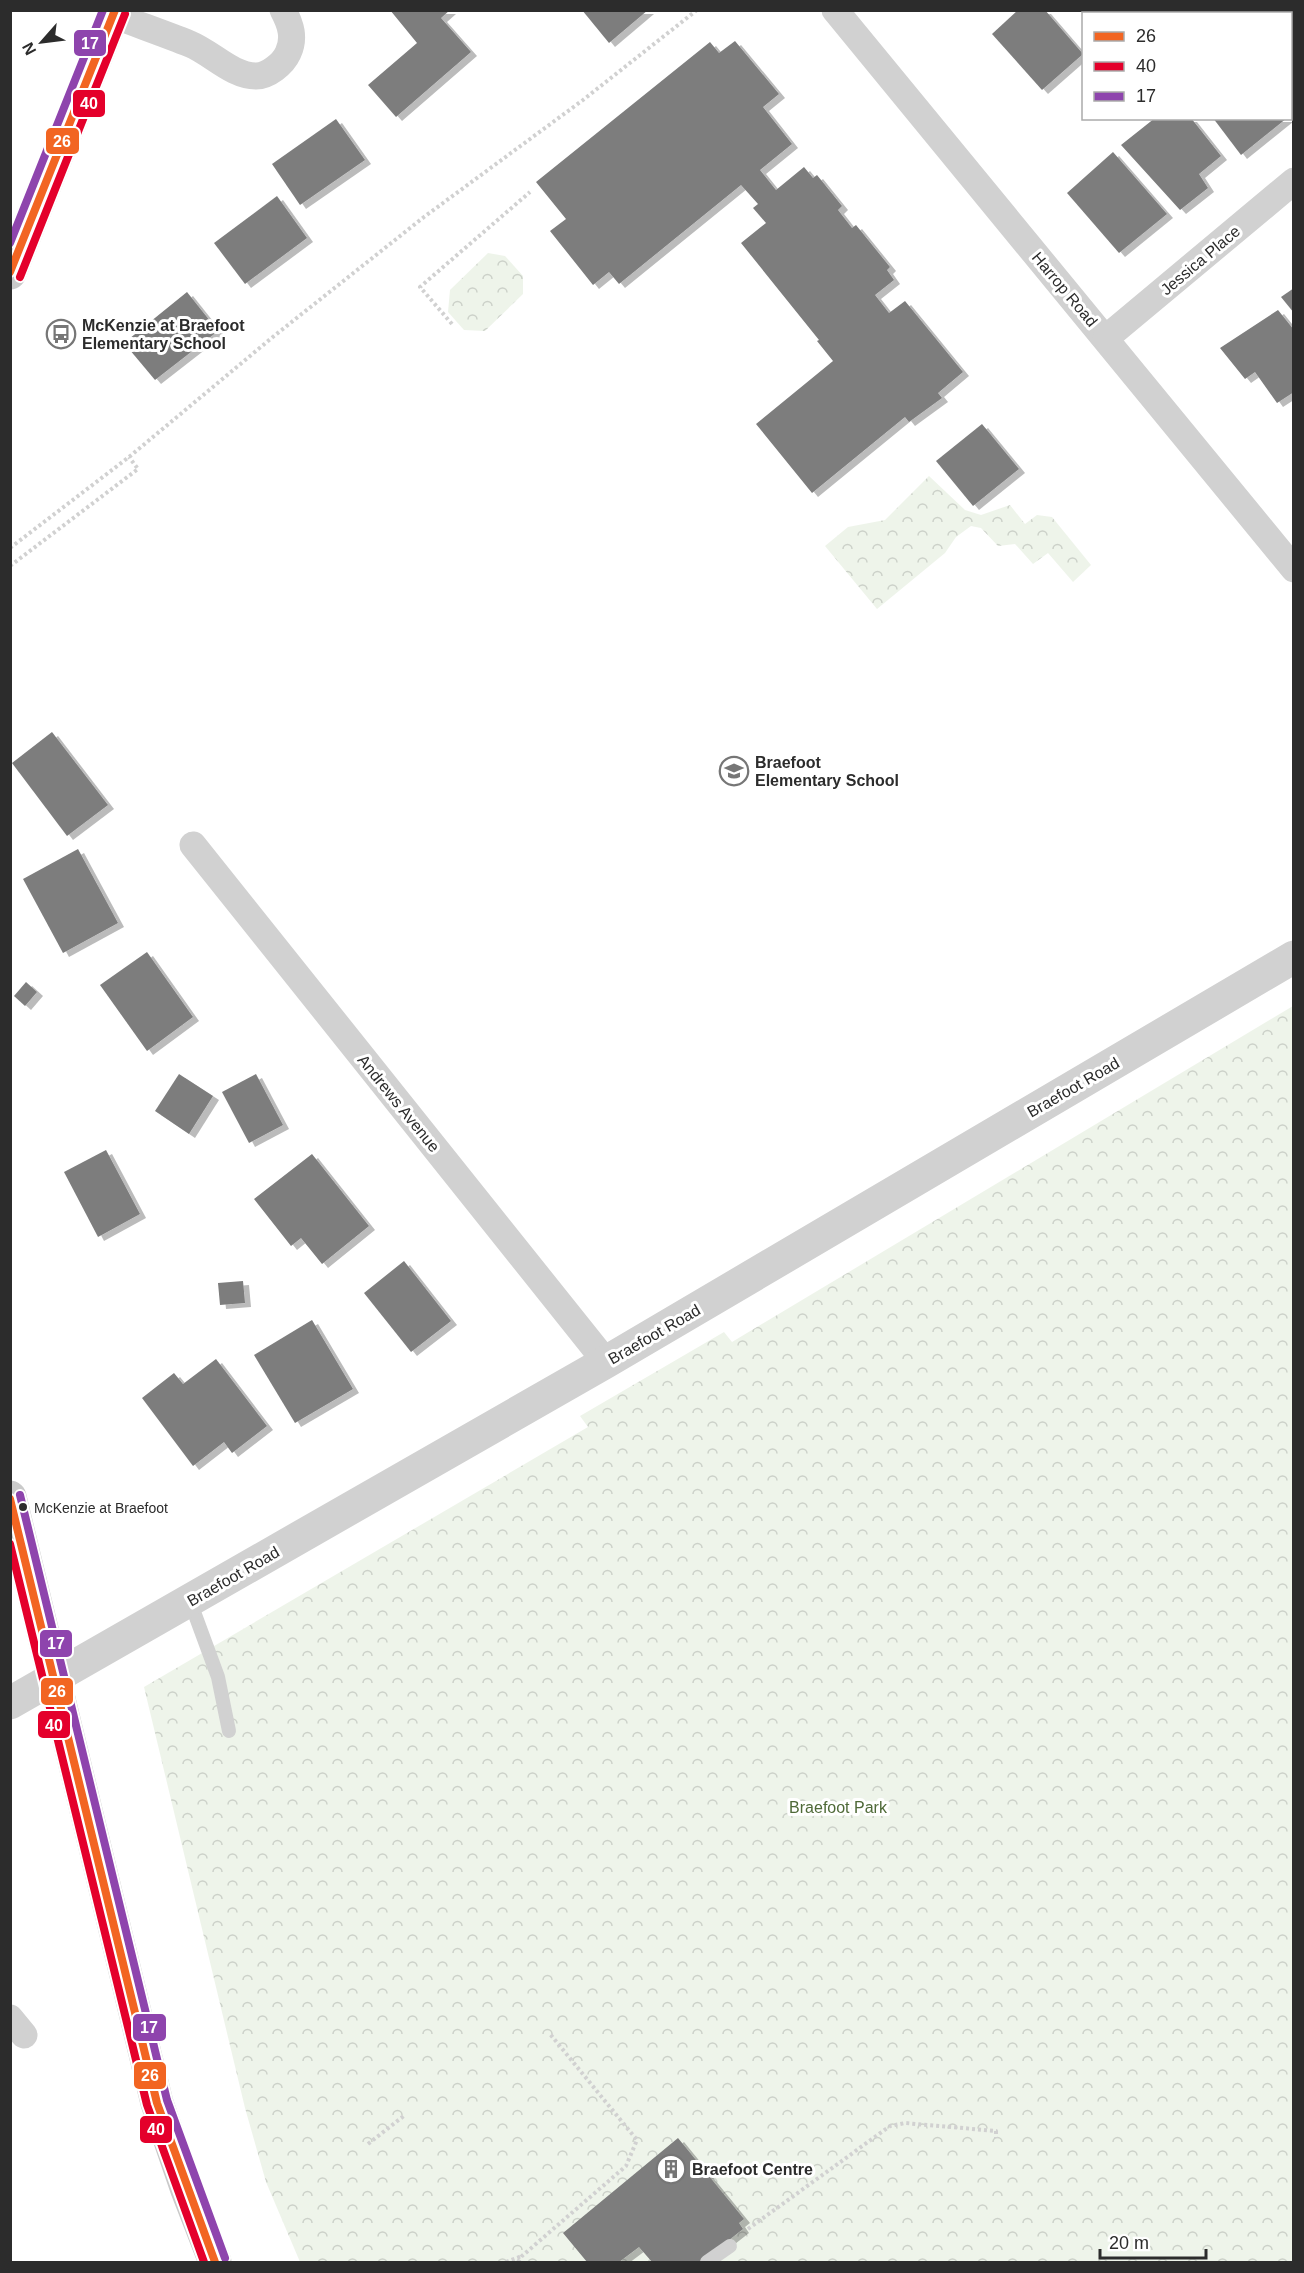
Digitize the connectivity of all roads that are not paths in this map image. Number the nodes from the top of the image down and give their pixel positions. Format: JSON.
{"nodes":[{"id":1,"x":283,"y":10,"type":"edge"},
{"id":2,"x":835,"y":10,"type":"edge"},
{"id":3,"x":114,"y":13,"type":"edge"},
{"id":4,"x":1293,"y":182,"type":"edge"},
{"id":5,"x":10,"y":273,"type":"edge"},
{"id":6,"x":1106,"y":338,"type":"junction"},
{"id":7,"x":1293,"y":569,"type":"edge"},
{"id":8,"x":193,"y":845,"type":"dead end"},
{"id":9,"x":1293,"y":957,"type":"edge"},
{"id":10,"x":606,"y":1362,"type":"junction"},
{"id":11,"x":10,"y":1497,"type":"edge"},
{"id":12,"x":190,"y":1601,"type":"junction"},
{"id":13,"x":54,"y":1678,"type":"junction"},
{"id":14,"x":10,"y":1703,"type":"edge"},
{"id":15,"x":230,"y":1731,"type":"dead end"},
{"id":16,"x":730,"y":2246,"type":"road end"},
{"id":17,"x":216,"y":2262,"type":"edge"},
{"id":18,"x":707,"y":2262,"type":"edge"}],
"edges":[{"from":1,"to":3,"type":"street"},
{"from":2,"to":6,"type":"street","name":"Harrop Road"},
{"from":3,"to":5,"type":"main road"},
{"from":4,"to":6,"type":"street","name":"Jessica Place"},
{"from":6,"to":7,"type":"street","name":"Harrop Road"},
{"from":8,"to":10,"type":"street","name":"Andrews Avenue"},
{"from":9,"to":10,"type":"street","name":"Braefoot Road"},
{"from":10,"to":12,"type":"street","name":"Braefoot Road"},
{"from":11,"to":13,"type":"main road"},
{"from":12,"to":13,"type":"street","name":"Braefoot Road"},
{"from":12,"to":15,"type":"lane"},
{"from":13,"to":14,"type":"street","name":"Braefoot Road"},
{"from":13,"to":17,"type":"main road"},
{"from":16,"to":18,"type":"lane"}]}
